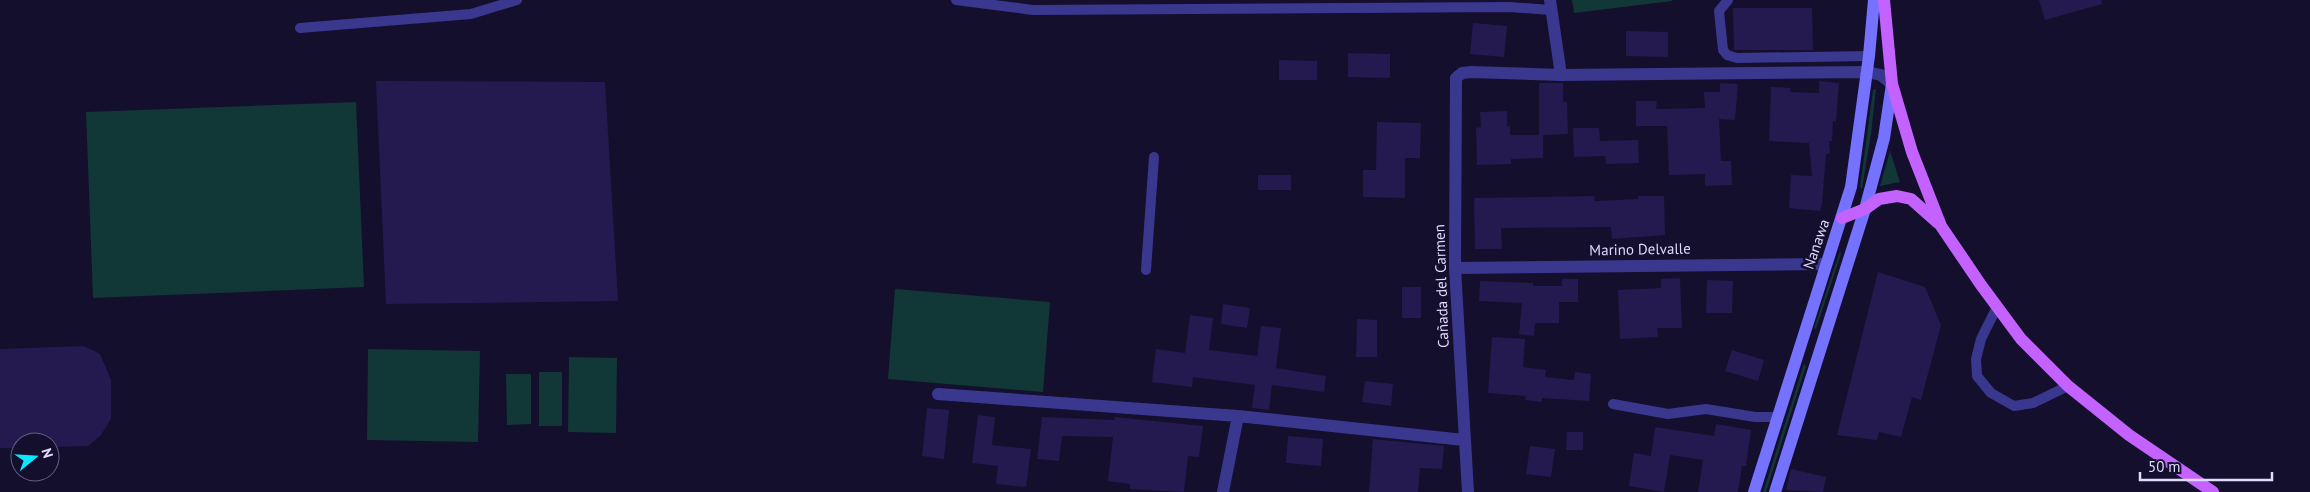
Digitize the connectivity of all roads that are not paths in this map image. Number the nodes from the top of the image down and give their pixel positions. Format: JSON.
{"nodes":[{"id":1,"x":517,"y":0,"type":"edge"},
{"id":2,"x":956,"y":0,"type":"edge"},
{"id":3,"x":1728,"y":0,"type":"edge"},
{"id":4,"x":1874,"y":0,"type":"edge"},
{"id":5,"x":1884,"y":0,"type":"edge"},
{"id":6,"x":1550,"y":5,"type":"edge"},
{"id":7,"x":300,"y":28,"type":"dead end"},
{"id":8,"x":1869,"y":56,"type":"junction"},
{"id":9,"x":1867,"y":72,"type":"junction"},
{"id":10,"x":1561,"y":75,"type":"junction"},
{"id":11,"x":1892,"y":84,"type":"junction"},
{"id":12,"x":1154,"y":157,"type":"dead end"},
{"id":13,"x":1865,"y":209,"type":"junction"},
{"id":14,"x":1842,"y":218,"type":"junction"},
{"id":15,"x":1941,"y":226,"type":"junction"},
{"id":16,"x":1825,"y":264,"type":"junction"},
{"id":17,"x":1455,"y":268,"type":"junction"},
{"id":18,"x":1146,"y":270,"type":"dead end"},
{"id":19,"x":1997,"y":306,"type":"junction"},
{"id":20,"x":1800,"y":344,"type":"junction"},
{"id":21,"x":1819,"y":354,"type":"junction"},
{"id":22,"x":2068,"y":386,"type":"junction"},
{"id":23,"x":938,"y":394,"type":"dead end"},
{"id":24,"x":1613,"y":404,"type":"dead end"},
{"id":25,"x":1238,"y":416,"type":"junction"},
{"id":26,"x":1778,"y":417,"type":"junction"},
{"id":27,"x":1464,"y":440,"type":"junction"},
{"id":28,"x":1223,"y":492,"type":"edge"},
{"id":29,"x":1468,"y":492,"type":"edge"},
{"id":30,"x":1755,"y":492,"type":"edge"},
{"id":31,"x":1775,"y":492,"type":"edge"},
{"id":32,"x":2213,"y":492,"type":"edge"}],
"edges":[{"from":1,"to":7,"type":"lane"},
{"from":2,"to":6,"type":"lane"},
{"from":3,"to":8,"type":"lane"},
{"from":4,"to":8,"type":"main road","name":"Nanawa"},
{"from":5,"to":11,"type":"main road"},
{"from":6,"to":10,"type":"street"},
{"from":8,"to":9,"type":"main road","name":"Nanawa"},
{"from":9,"to":10,"type":"street"},
{"from":9,"to":11,"type":"street"},
{"from":9,"to":14,"type":"main road","name":"Nanawa"},
{"from":10,"to":17,"type":"street","name":"Cañada del Carmen"},
{"from":11,"to":13,"type":"main road"},
{"from":11,"to":15,"type":"main road"},
{"from":12,"to":18,"type":"lane"},
{"from":13,"to":14,"type":"main road"},
{"from":13,"to":15,"type":"main road"},
{"from":13,"to":21,"type":"main road"},
{"from":14,"to":16,"type":"main road","name":"Nanawa"},
{"from":15,"to":19,"type":"main road"},
{"from":16,"to":17,"type":"street","name":"Marino Delvalle"},
{"from":16,"to":20,"type":"main road","name":"Nanawa"},
{"from":17,"to":27,"type":"street","name":"Cañada del Carmen"},
{"from":19,"to":22,"type":"main road"},
{"from":19,"to":22,"type":"lane"},
{"from":20,"to":21,"type":"main road"},
{"from":20,"to":26,"type":"main road","name":"Nanawa"},
{"from":21,"to":31,"type":"main road"},
{"from":22,"to":32,"type":"main road"},
{"from":23,"to":25,"type":"street"},
{"from":24,"to":26,"type":"lane"},
{"from":25,"to":27,"type":"street"},
{"from":25,"to":28,"type":"street"},
{"from":26,"to":30,"type":"main road","name":"Nanawa"},
{"from":27,"to":29,"type":"street","name":"Cañada del Carmen"}]}
